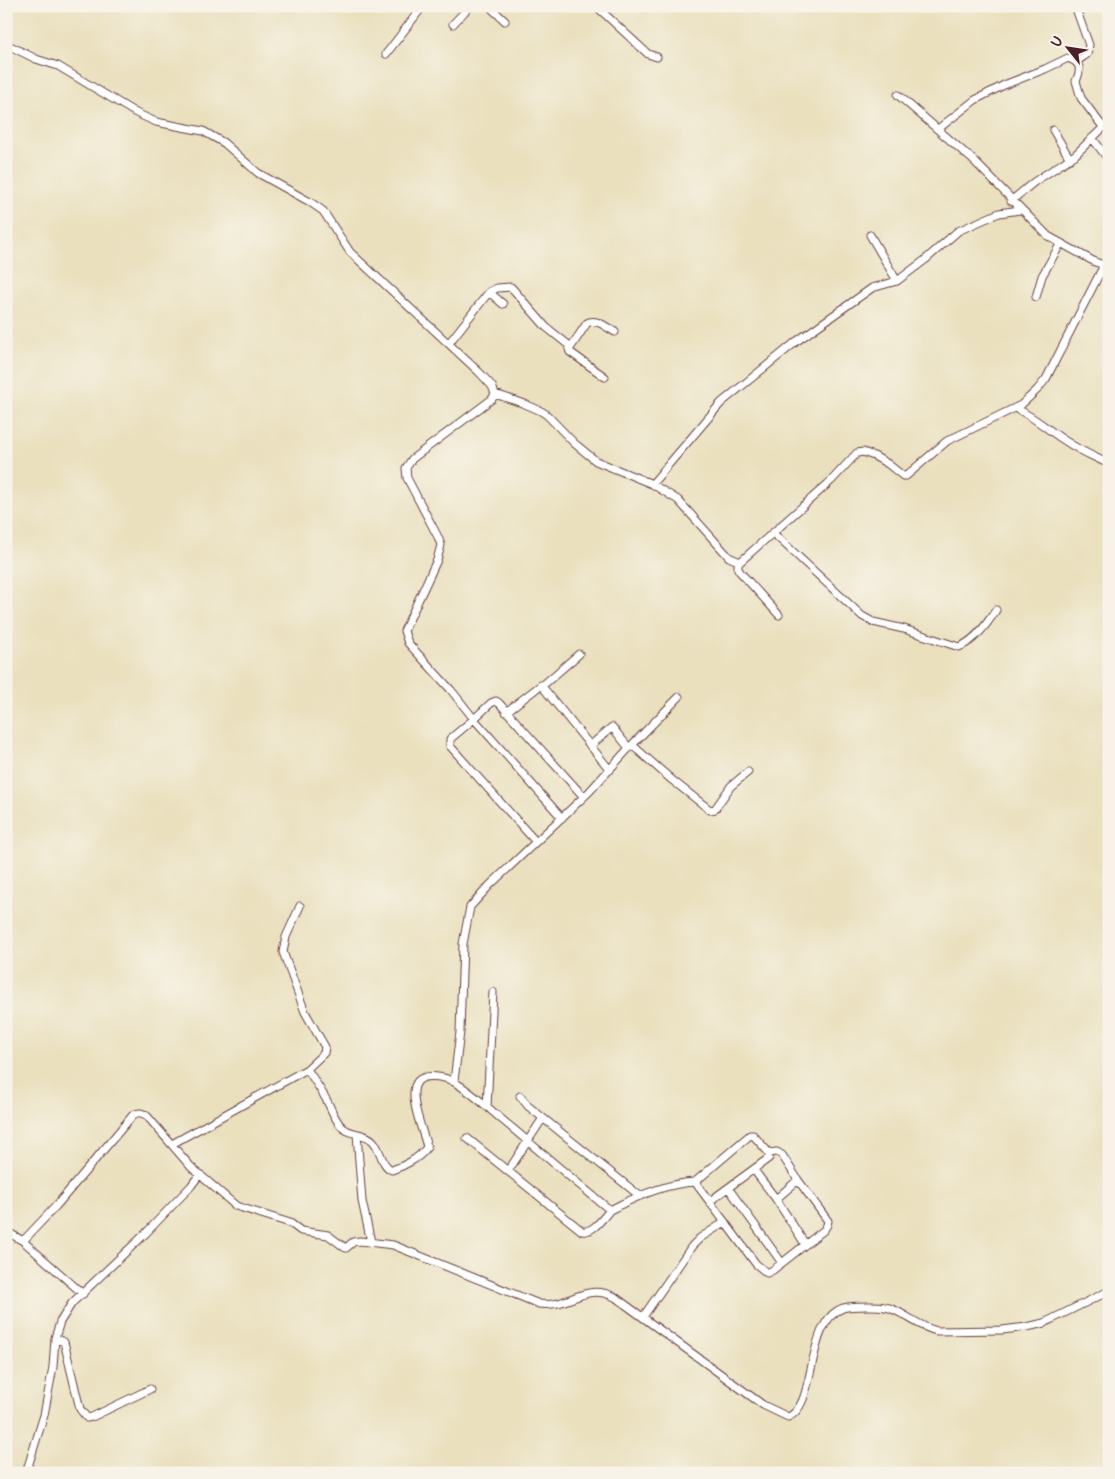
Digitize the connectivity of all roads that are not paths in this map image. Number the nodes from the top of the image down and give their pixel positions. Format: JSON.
{"nodes":[{"id":1,"x":423,"y":6,"type":"edge"},
{"id":2,"x":470,"y":6,"type":"edge"},
{"id":3,"x":490,"y":6,"type":"edge"},
{"id":4,"x":596,"y":6,"type":"edge"},
{"id":5,"x":1075,"y":6,"type":"edge"},
{"id":6,"x":505,"y":21,"type":"dead end"},
{"id":7,"x":453,"y":24,"type":"dead end"},
{"id":8,"x":6,"y":44,"type":"edge"},
{"id":9,"x":386,"y":54,"type":"dead end"},
{"id":10,"x":657,"y":57,"type":"dead end"},
{"id":11,"x":1076,"y":62,"type":"junction"},
{"id":12,"x":898,"y":94,"type":"dead end"},
{"id":13,"x":1106,"y":125,"type":"edge"},
{"id":14,"x":938,"y":129,"type":"junction"},
{"id":15,"x":1053,"y":130,"type":"dead end"},
{"id":16,"x":1092,"y":138,"type":"junction"},
{"id":17,"x":1070,"y":159,"type":"junction"},
{"id":18,"x":1109,"y":160,"type":"edge"},
{"id":19,"x":1011,"y":200,"type":"junction"},
{"id":20,"x":1020,"y":210,"type":"junction"},
{"id":21,"x":870,"y":236,"type":"dead end"},
{"id":22,"x":1061,"y":243,"type":"junction"},
{"id":23,"x":1107,"y":263,"type":"edge"},
{"id":24,"x":897,"y":281,"type":"junction"},
{"id":25,"x":489,"y":292,"type":"junction"},
{"id":26,"x":1036,"y":297,"type":"dead end"},
{"id":27,"x":502,"y":304,"type":"dead end"},
{"id":28,"x":615,"y":332,"type":"dead end"},
{"id":29,"x":449,"y":343,"type":"junction"},
{"id":30,"x":570,"y":347,"type":"junction"},
{"id":31,"x":605,"y":376,"type":"dead end"},
{"id":32,"x":495,"y":394,"type":"junction"},
{"id":33,"x":1015,"y":408,"type":"junction"},
{"id":34,"x":1109,"y":464,"type":"edge"},
{"id":35,"x":652,"y":484,"type":"junction"},
{"id":36,"x":773,"y":533,"type":"junction"},
{"id":37,"x":738,"y":562,"type":"junction"},
{"id":38,"x":996,"y":610,"type":"dead end"},
{"id":39,"x":779,"y":615,"type":"dead end"},
{"id":40,"x":579,"y":654,"type":"dead end"},
{"id":41,"x":542,"y":686,"type":"junction"},
{"id":42,"x":679,"y":697,"type":"dead end"},
{"id":43,"x":506,"y":712,"type":"junction"},
{"id":44,"x":474,"y":718,"type":"junction"},
{"id":45,"x":590,"y":746,"type":"junction"},
{"id":46,"x":630,"y":747,"type":"junction"},
{"id":47,"x":610,"y":770,"type":"junction"},
{"id":48,"x":748,"y":772,"type":"dead end"},
{"id":49,"x":584,"y":797,"type":"junction"},
{"id":50,"x":562,"y":818,"type":"junction"},
{"id":51,"x":536,"y":842,"type":"junction"},
{"id":52,"x":300,"y":906,"type":"dead end"},
{"id":53,"x":493,"y":992,"type":"dead end"},
{"id":54,"x":307,"y":1070,"type":"junction"},
{"id":55,"x":454,"y":1081,"type":"junction"},
{"id":56,"x":520,"y":1096,"type":"dead end"},
{"id":57,"x":486,"y":1107,"type":"junction"},
{"id":58,"x":543,"y":1118,"type":"junction"},
{"id":59,"x":357,"y":1134,"type":"junction"},
{"id":60,"x":468,"y":1138,"type":"dead end"},
{"id":61,"x":527,"y":1141,"type":"junction"},
{"id":62,"x":172,"y":1144,"type":"junction"},
{"id":63,"x":769,"y":1154,"type":"junction"},
{"id":64,"x":508,"y":1170,"type":"junction"},
{"id":65,"x":754,"y":1170,"type":"junction"},
{"id":66,"x":200,"y":1174,"type":"junction"},
{"id":67,"x":798,"y":1180,"type":"junction"},
{"id":68,"x":695,"y":1182,"type":"junction"},
{"id":69,"x":729,"y":1189,"type":"junction"},
{"id":70,"x":640,"y":1196,"type":"junction"},
{"id":71,"x":776,"y":1200,"type":"junction"},
{"id":72,"x":710,"y":1201,"type":"junction"},
{"id":73,"x":610,"y":1210,"type":"junction"},
{"id":74,"x":725,"y":1222,"type":"junction"},
{"id":75,"x":6,"y":1231,"type":"edge"},
{"id":76,"x":23,"y":1242,"type":"junction"},
{"id":77,"x":370,"y":1242,"type":"junction"},
{"id":78,"x":805,"y":1244,"type":"junction"},
{"id":79,"x":782,"y":1263,"type":"junction"},
{"id":80,"x":1109,"y":1291,"type":"edge"},
{"id":81,"x":83,"y":1294,"type":"junction"},
{"id":82,"x":643,"y":1317,"type":"junction"},
{"id":83,"x":55,"y":1338,"type":"junction"},
{"id":84,"x":150,"y":1389,"type":"dead end"},
{"id":85,"x":26,"y":1473,"type":"edge"}],
"edges":[{"from":1,"to":9,"type":"street"},
{"from":2,"to":7,"type":"street"},
{"from":3,"to":6,"type":"street"},
{"from":4,"to":10,"type":"street"},
{"from":5,"to":11,"type":"street"},
{"from":8,"to":29,"type":"street"},
{"from":11,"to":13,"type":"street"},
{"from":11,"to":14,"type":"street"},
{"from":12,"to":14,"type":"street"},
{"from":13,"to":16,"type":"street"},
{"from":14,"to":19,"type":"street"},
{"from":15,"to":17,"type":"street"},
{"from":16,"to":17,"type":"street"},
{"from":16,"to":18,"type":"street"},
{"from":17,"to":19,"type":"street"},
{"from":19,"to":20,"type":"street"},
{"from":20,"to":22,"type":"street"},
{"from":20,"to":24,"type":"street"},
{"from":21,"to":24,"type":"street"},
{"from":22,"to":23,"type":"street"},
{"from":22,"to":26,"type":"street"},
{"from":23,"to":33,"type":"street"},
{"from":24,"to":35,"type":"street"},
{"from":25,"to":27,"type":"street"},
{"from":25,"to":29,"type":"street"},
{"from":25,"to":30,"type":"street"},
{"from":28,"to":30,"type":"street"},
{"from":29,"to":32,"type":"street"},
{"from":30,"to":31,"type":"street"},
{"from":32,"to":35,"type":"street"},
{"from":32,"to":44,"type":"street"},
{"from":33,"to":34,"type":"street"},
{"from":33,"to":36,"type":"street"},
{"from":35,"to":37,"type":"street"},
{"from":36,"to":37,"type":"street"},
{"from":36,"to":38,"type":"street"},
{"from":37,"to":39,"type":"street"},
{"from":40,"to":41,"type":"street"},
{"from":41,"to":43,"type":"street"},
{"from":41,"to":45,"type":"street"},
{"from":42,"to":46,"type":"street"},
{"from":43,"to":44,"type":"street"},
{"from":43,"to":49,"type":"street"},
{"from":44,"to":50,"type":"street"},
{"from":44,"to":51,"type":"street"},
{"from":45,"to":46,"type":"street"},
{"from":45,"to":47,"type":"street"},
{"from":46,"to":47,"type":"street"},
{"from":46,"to":48,"type":"street"},
{"from":47,"to":49,"type":"street"},
{"from":49,"to":50,"type":"street"},
{"from":50,"to":51,"type":"street"},
{"from":51,"to":55,"type":"street"},
{"from":52,"to":54,"type":"street"},
{"from":53,"to":57,"type":"street"},
{"from":54,"to":59,"type":"street"},
{"from":54,"to":62,"type":"street"},
{"from":55,"to":57,"type":"street"},
{"from":55,"to":59,"type":"street"},
{"from":56,"to":58,"type":"street"},
{"from":57,"to":61,"type":"street"},
{"from":58,"to":61,"type":"street"},
{"from":58,"to":70,"type":"street"},
{"from":59,"to":77,"type":"street"},
{"from":60,"to":64,"type":"street"},
{"from":61,"to":64,"type":"street"},
{"from":61,"to":73,"type":"street"},
{"from":62,"to":66,"type":"street"},
{"from":62,"to":76,"type":"street"},
{"from":63,"to":65,"type":"street"},
{"from":63,"to":67,"type":"street"},
{"from":63,"to":68,"type":"street"},
{"from":64,"to":73,"type":"street"},
{"from":65,"to":69,"type":"street"},
{"from":65,"to":71,"type":"street"},
{"from":66,"to":77,"type":"street"},
{"from":66,"to":81,"type":"street"},
{"from":67,"to":71,"type":"street"},
{"from":67,"to":78,"type":"street"},
{"from":68,"to":70,"type":"street"},
{"from":68,"to":72,"type":"street"},
{"from":69,"to":72,"type":"street"},
{"from":69,"to":79,"type":"street"},
{"from":70,"to":73,"type":"street"},
{"from":71,"to":78,"type":"street"},
{"from":72,"to":74,"type":"street"},
{"from":74,"to":79,"type":"street"},
{"from":74,"to":82,"type":"street"},
{"from":75,"to":76,"type":"street"},
{"from":76,"to":81,"type":"street"},
{"from":77,"to":82,"type":"street"},
{"from":78,"to":79,"type":"street"},
{"from":80,"to":82,"type":"street"},
{"from":81,"to":83,"type":"street"},
{"from":83,"to":84,"type":"street"},
{"from":83,"to":85,"type":"street"}]}
